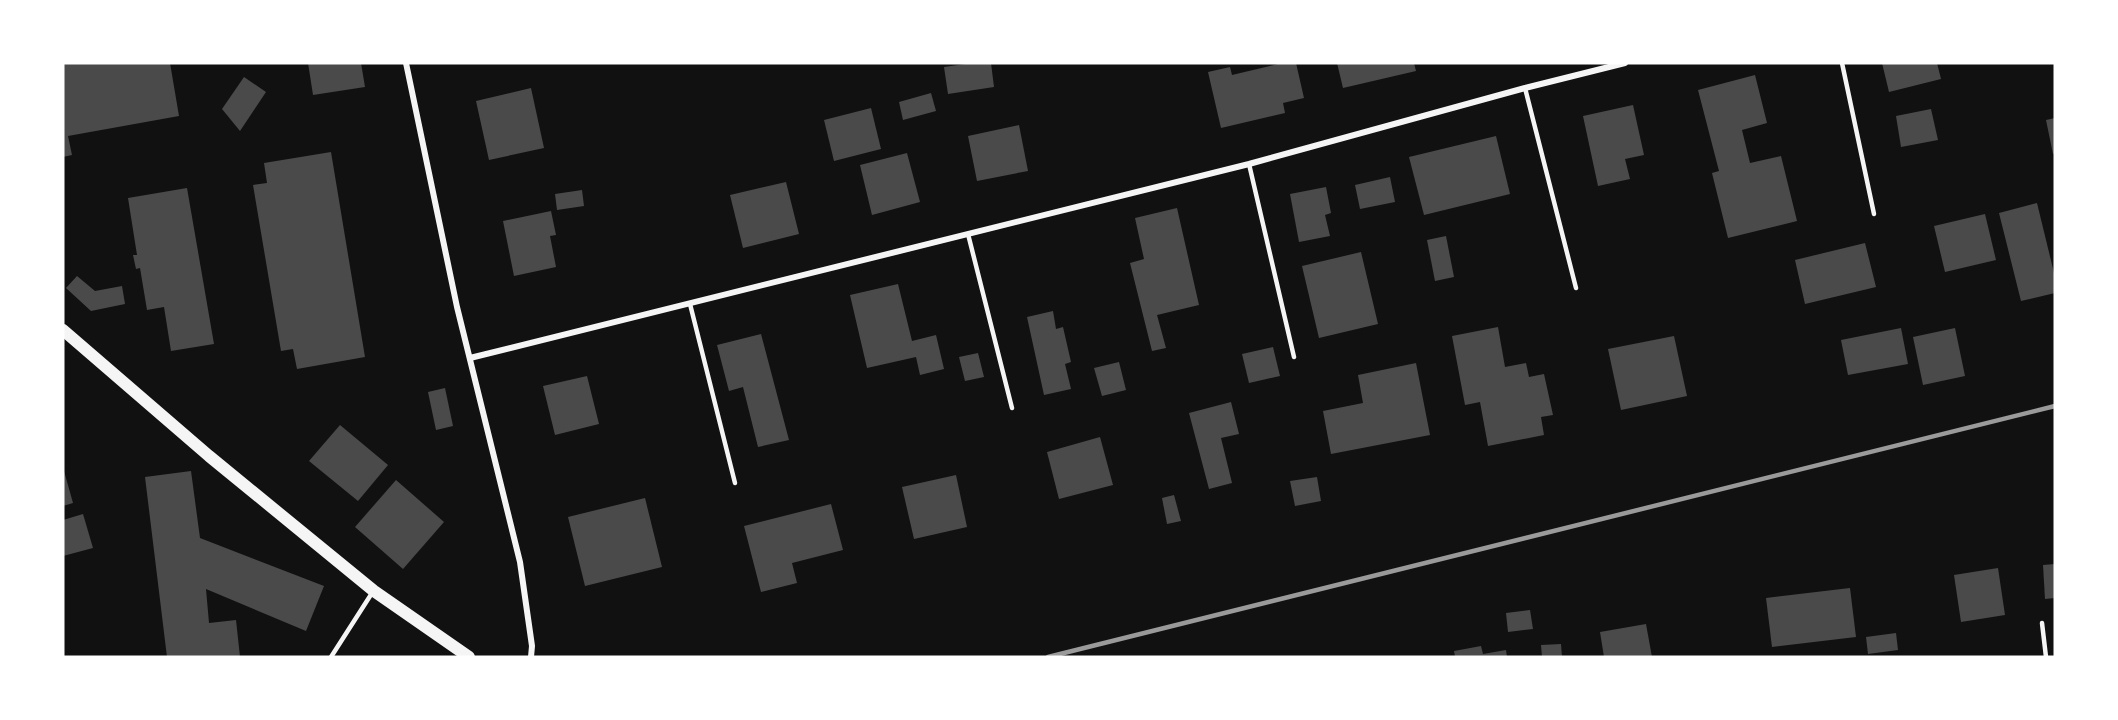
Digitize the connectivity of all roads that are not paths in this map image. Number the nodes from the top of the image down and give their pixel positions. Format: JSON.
{"nodes":[{"id":1,"x":406,"y":63,"type":"edge"},
{"id":2,"x":1625,"y":63,"type":"edge"},
{"id":3,"x":1842,"y":63,"type":"edge"},
{"id":4,"x":1525,"y":88,"type":"junction"},
{"id":5,"x":1249,"y":164,"type":"junction"},
{"id":6,"x":1874,"y":214,"type":"dead end"},
{"id":7,"x":967,"y":232,"type":"junction"},
{"id":8,"x":1576,"y":288,"type":"dead end"},
{"id":9,"x":690,"y":304,"type":"junction"},
{"id":10,"x":63,"y":330,"type":"edge"},
{"id":11,"x":470,"y":357,"type":"junction"},
{"id":12,"x":1294,"y":357,"type":"dead end"},
{"id":13,"x":1012,"y":408,"type":"dead end"},
{"id":14,"x":735,"y":483,"type":"dead end"},
{"id":15,"x":374,"y":591,"type":"junction"},
{"id":16,"x":2042,"y":624,"type":"dead end"},
{"id":17,"x":332,"y":657,"type":"edge"},
{"id":18,"x":469,"y":657,"type":"edge"},
{"id":19,"x":531,"y":657,"type":"edge"},
{"id":20,"x":2046,"y":657,"type":"edge"}],
"edges":[{"from":1,"to":11,"type":"street"},
{"from":2,"to":4,"type":"street"},
{"from":3,"to":6,"type":"lane"},
{"from":4,"to":5,"type":"street"},
{"from":4,"to":8,"type":"lane"},
{"from":5,"to":7,"type":"street"},
{"from":5,"to":12,"type":"lane"},
{"from":7,"to":9,"type":"street"},
{"from":7,"to":13,"type":"lane"},
{"from":9,"to":11,"type":"street"},
{"from":9,"to":14,"type":"lane"},
{"from":10,"to":15,"type":"main road"},
{"from":11,"to":19,"type":"street"},
{"from":15,"to":17,"type":"lane"},
{"from":15,"to":18,"type":"main road"},
{"from":16,"to":20,"type":"lane"}]}
